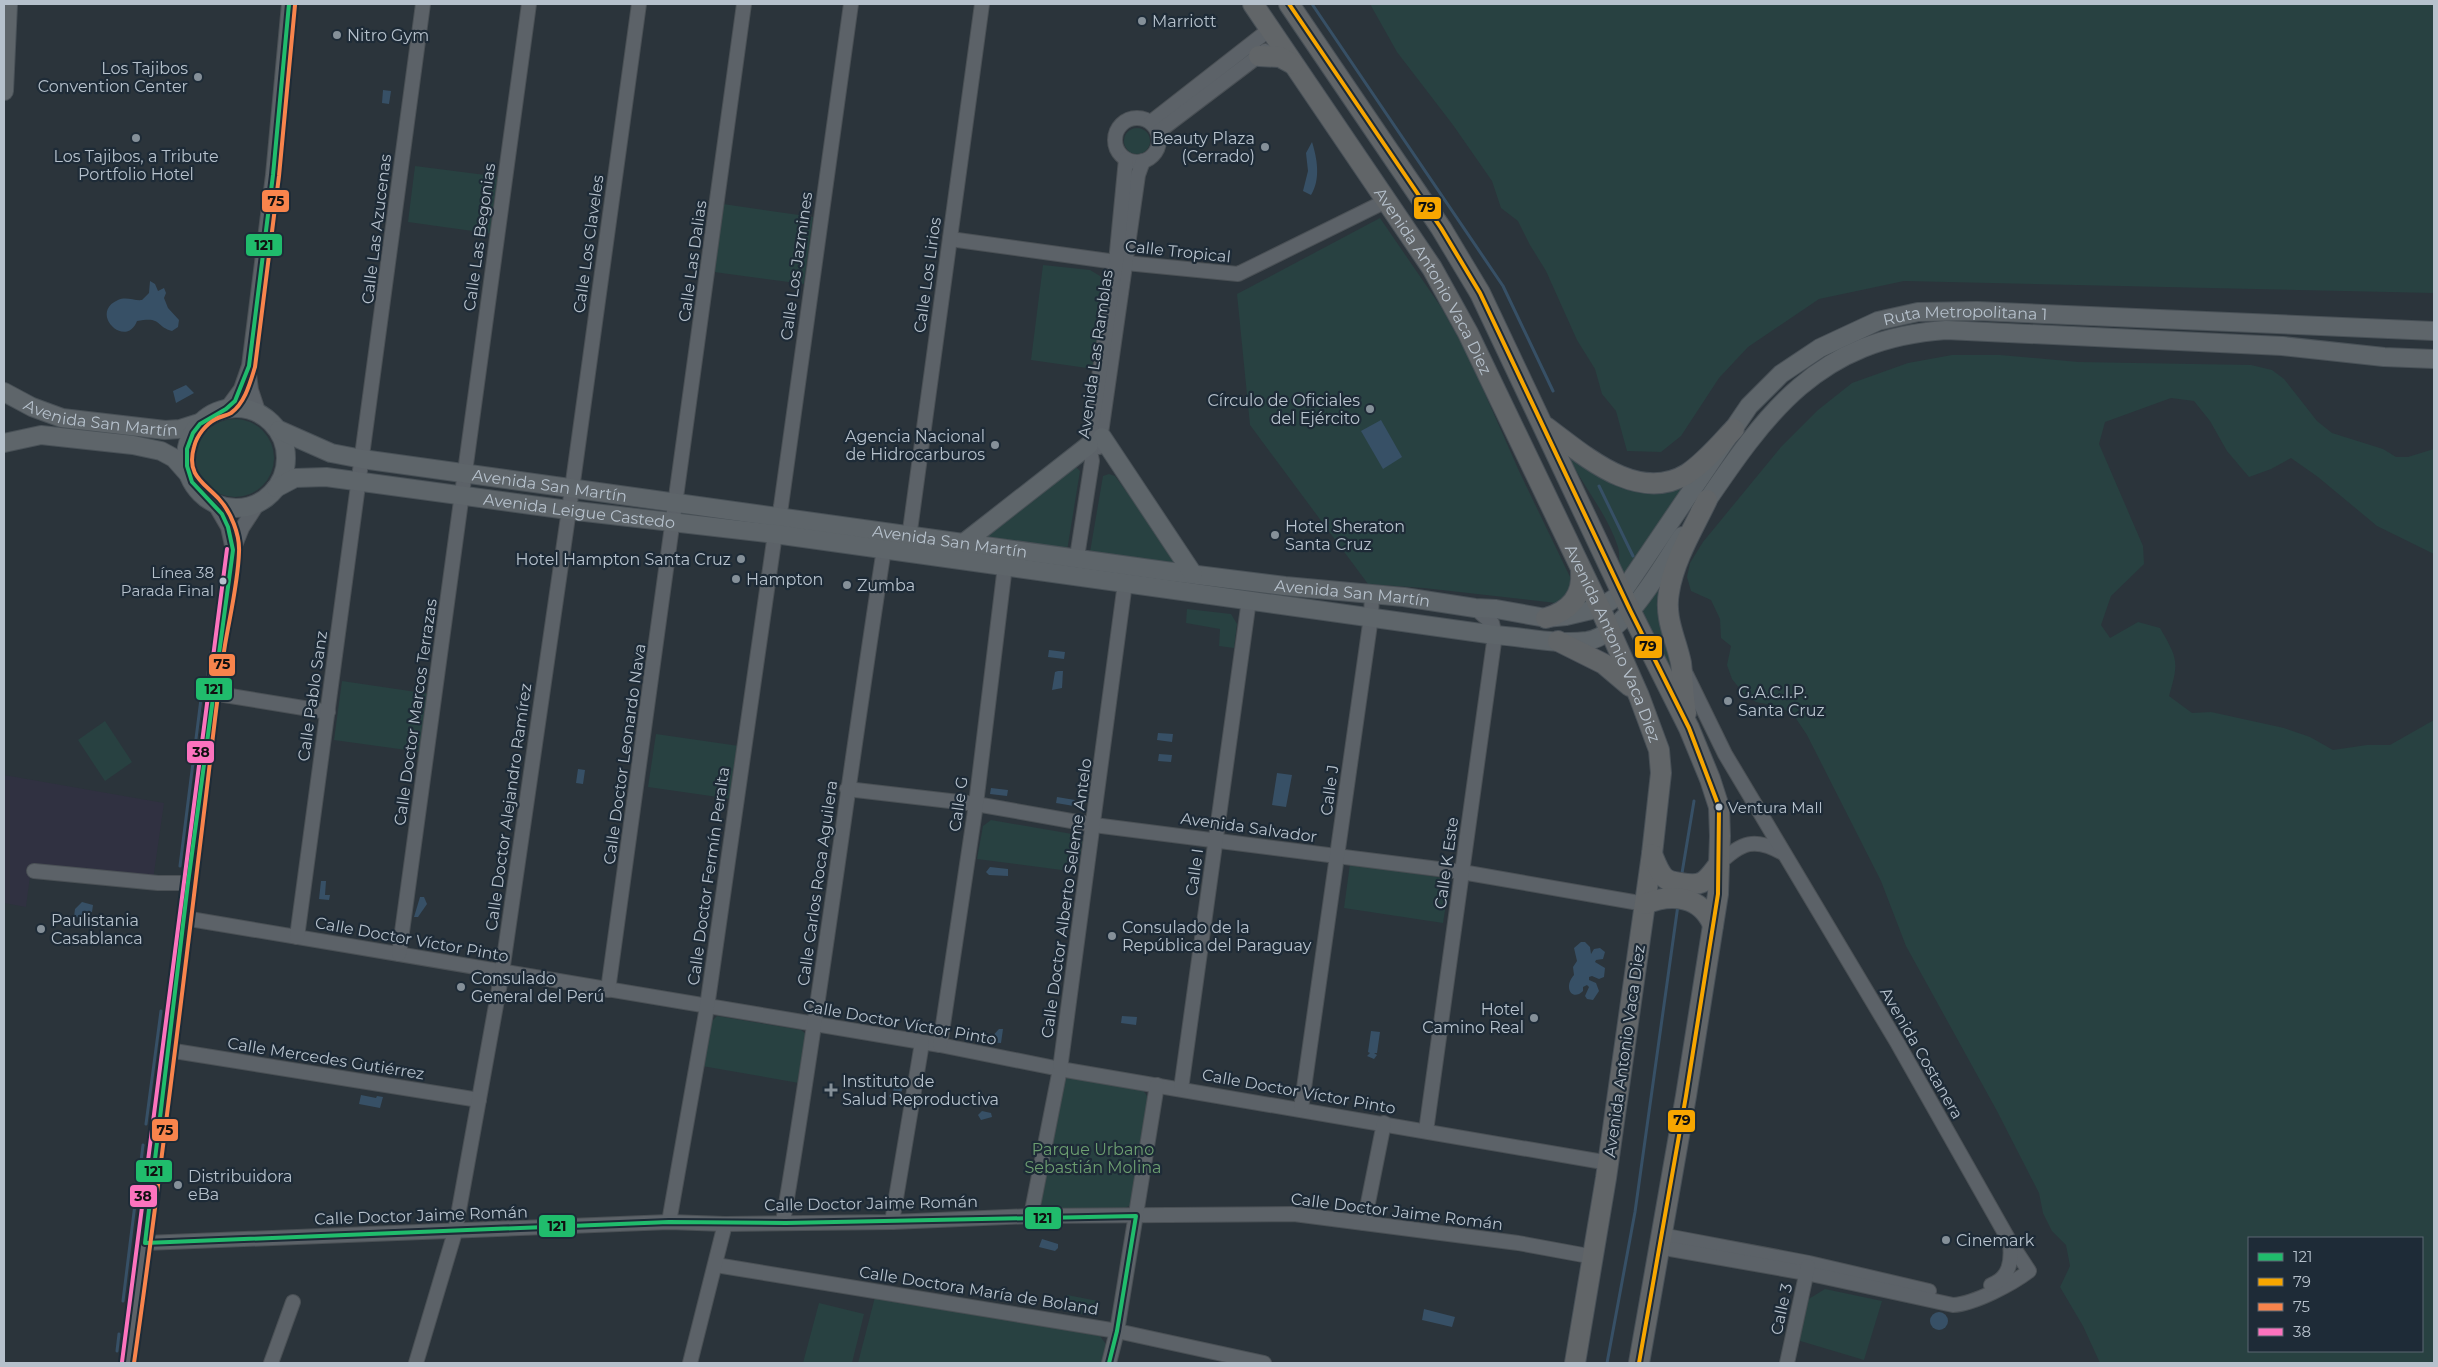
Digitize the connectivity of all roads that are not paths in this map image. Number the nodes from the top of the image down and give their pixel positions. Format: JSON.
{"nodes":[{"id":1,"x":8,"y":4,"type":"edge"},
{"id":2,"x":289,"y":4,"type":"edge"},
{"id":3,"x":423,"y":4,"type":"edge"},
{"id":4,"x":529,"y":4,"type":"edge"},
{"id":5,"x":638,"y":4,"type":"edge"},
{"id":6,"x":744,"y":4,"type":"edge"},
{"id":7,"x":851,"y":4,"type":"edge"},
{"id":8,"x":982,"y":4,"type":"edge"},
{"id":9,"x":1253,"y":4,"type":"edge"},
{"id":10,"x":1289,"y":4,"type":"edge"},
{"id":11,"x":1274,"y":35,"type":"junction"},
{"id":12,"x":1259,"y":56,"type":"junction"},
{"id":13,"x":1293,"y":64,"type":"junction"},
{"id":14,"x":4,"y":92,"type":"edge"},
{"id":15,"x":1154,"y":127,"type":"junction"},
{"id":16,"x":1126,"y":159,"type":"junction"},
{"id":17,"x":1143,"y":161,"type":"junction"},
{"id":18,"x":1386,"y":201,"type":"junction"},
{"id":19,"x":1441,"y":228,"type":"junction"},
{"id":20,"x":950,"y":239,"type":"junction"},
{"id":21,"x":1121,"y":262,"type":"junction"},
{"id":22,"x":2434,"y":331,"type":"edge"},
{"id":23,"x":2434,"y":349,"type":"edge"},
{"id":24,"x":2344,"y":351,"type":"junction"},
{"id":25,"x":2434,"y":359,"type":"edge"},
{"id":26,"x":249,"y":366,"type":"junction"},
{"id":27,"x":2434,"y":368,"type":"edge"},
{"id":28,"x":4,"y":392,"type":"edge"},
{"id":29,"x":227,"y":408,"type":"junction"},
{"id":30,"x":259,"y":414,"type":"junction"},
{"id":31,"x":202,"y":422,"type":"junction"},
{"id":32,"x":1544,"y":425,"type":"junction"},
{"id":33,"x":1734,"y":429,"type":"junction"},
{"id":34,"x":279,"y":430,"type":"junction"},
{"id":35,"x":4,"y":443,"type":"edge"},
{"id":36,"x":1094,"y":448,"type":"junction"},
{"id":37,"x":362,"y":460,"type":"junction"},
{"id":38,"x":464,"y":474,"type":"junction"},
{"id":39,"x":189,"y":475,"type":"junction"},
{"id":40,"x":360,"y":482,"type":"junction"},
{"id":41,"x":276,"y":488,"type":"junction"},
{"id":42,"x":572,"y":488,"type":"junction"},
{"id":43,"x":462,"y":496,"type":"junction"},
{"id":44,"x":1707,"y":500,"type":"junction"},
{"id":45,"x":675,"y":502,"type":"junction"},
{"id":46,"x":214,"y":503,"type":"junction"},
{"id":47,"x":257,"y":505,"type":"junction"},
{"id":48,"x":568,"y":510,"type":"junction"},
{"id":49,"x":673,"y":522,"type":"junction"},
{"id":50,"x":777,"y":525,"type":"junction"},
{"id":51,"x":965,"y":542,"type":"junction"},
{"id":52,"x":908,"y":543,"type":"junction"},
{"id":53,"x":884,"y":549,"type":"junction"},
{"id":54,"x":233,"y":550,"type":"junction"},
{"id":55,"x":1077,"y":557,"type":"junction"},
{"id":56,"x":1005,"y":566,"type":"junction"},
{"id":57,"x":1581,"y":571,"type":"junction"},
{"id":58,"x":1193,"y":574,"type":"junction"},
{"id":59,"x":1164,"y":580,"type":"junction"},
{"id":60,"x":1125,"y":583,"type":"junction"},
{"id":61,"x":1285,"y":586,"type":"junction"},
{"id":62,"x":1372,"y":594,"type":"junction"},
{"id":63,"x":1249,"y":600,"type":"junction"},
{"id":64,"x":1626,"y":602,"type":"junction"},
{"id":65,"x":1282,"y":604,"type":"junction"},
{"id":66,"x":1475,"y":608,"type":"junction"},
{"id":67,"x":1600,"y":608,"type":"junction"},
{"id":68,"x":1372,"y":617,"type":"junction"},
{"id":69,"x":1546,"y":618,"type":"junction"},
{"id":70,"x":1609,"y":632,"type":"junction"},
{"id":71,"x":1495,"y":634,"type":"junction"},
{"id":72,"x":1558,"y":641,"type":"junction"},
{"id":73,"x":1680,"y":662,"type":"junction"},
{"id":74,"x":1668,"y":688,"type":"junction"},
{"id":75,"x":212,"y":693,"type":"junction"},
{"id":76,"x":1639,"y":696,"type":"junction"},
{"id":77,"x":1685,"y":708,"type":"junction"},
{"id":78,"x":328,"y":712,"type":"junction"},
{"id":79,"x":1689,"y":728,"type":"junction"},
{"id":80,"x":1725,"y":754,"type":"junction"},
{"id":81,"x":847,"y":789,"type":"junction"},
{"id":82,"x":976,"y":804,"type":"junction"},
{"id":83,"x":1094,"y":825,"type":"junction"},
{"id":84,"x":1216,"y":840,"type":"junction"},
{"id":85,"x":1652,"y":854,"type":"junction"},
{"id":86,"x":1783,"y":854,"type":"junction"},
{"id":87,"x":1338,"y":856,"type":"junction"},
{"id":88,"x":1719,"y":864,"type":"junction"},
{"id":89,"x":34,"y":871,"type":"dead end"},
{"id":90,"x":1462,"y":872,"type":"junction"},
{"id":91,"x":188,"y":883,"type":"junction"},
{"id":92,"x":1645,"y":904,"type":"junction"},
{"id":93,"x":184,"y":918,"type":"junction"},
{"id":94,"x":1713,"y":925,"type":"junction"},
{"id":95,"x":298,"y":937,"type":"junction"},
{"id":96,"x":399,"y":954,"type":"junction"},
{"id":97,"x":502,"y":972,"type":"junction"},
{"id":98,"x":608,"y":990,"type":"junction"},
{"id":99,"x":707,"y":1007,"type":"junction"},
{"id":100,"x":815,"y":1026,"type":"junction"},
{"id":101,"x":922,"y":1043,"type":"junction"},
{"id":102,"x":940,"y":1046,"type":"junction"},
{"id":103,"x":168,"y":1050,"type":"junction"},
{"id":104,"x":1060,"y":1069,"type":"junction"},
{"id":105,"x":1157,"y":1085,"type":"junction"},
{"id":106,"x":1182,"y":1089,"type":"junction"},
{"id":107,"x":479,"y":1100,"type":"junction"},
{"id":108,"x":1301,"y":1110,"type":"junction"},
{"id":109,"x":1384,"y":1124,"type":"junction"},
{"id":110,"x":1426,"y":1131,"type":"junction"},
{"id":111,"x":1609,"y":1163,"type":"junction"},
{"id":112,"x":1031,"y":1216,"type":"junction"},
{"id":113,"x":1136,"y":1216,"type":"junction"},
{"id":114,"x":670,"y":1222,"type":"junction"},
{"id":115,"x":783,"y":1222,"type":"junction"},
{"id":116,"x":892,"y":1222,"type":"junction"},
{"id":117,"x":1364,"y":1223,"type":"junction"},
{"id":118,"x":725,"y":1224,"type":"junction"},
{"id":119,"x":455,"y":1232,"type":"junction"},
{"id":120,"x":1660,"y":1241,"type":"junction"},
{"id":121,"x":145,"y":1242,"type":"junction"},
{"id":122,"x":2010,"y":1242,"type":"junction"},
{"id":123,"x":1594,"y":1256,"type":"junction"},
{"id":124,"x":716,"y":1265,"type":"junction"},
{"id":125,"x":1808,"y":1268,"type":"junction"},
{"id":126,"x":293,"y":1302,"type":"dead end"},
{"id":127,"x":1117,"y":1331,"type":"junction"},
{"id":128,"x":1238,"y":1360,"type":"edge"},
{"id":129,"x":128,"y":1363,"type":"edge"},
{"id":130,"x":271,"y":1363,"type":"edge"},
{"id":131,"x":416,"y":1363,"type":"edge"},
{"id":132,"x":690,"y":1363,"type":"edge"},
{"id":133,"x":1109,"y":1363,"type":"edge"},
{"id":134,"x":1264,"y":1363,"type":"edge"},
{"id":135,"x":1574,"y":1363,"type":"edge"},
{"id":136,"x":1639,"y":1363,"type":"edge"},
{"id":137,"x":1787,"y":1363,"type":"edge"}],
"edges":[{"from":1,"to":14,"type":"main road"},
{"from":2,"to":26,"type":"street"},
{"from":3,"to":37,"type":"street","name":"Calle Las Azucenas"},
{"from":4,"to":38,"type":"street","name":"Calle Las Begonias"},
{"from":5,"to":42,"type":"street","name":"Calle Los Claveles"},
{"from":6,"to":45,"type":"street","name":"Calle Las Dalias"},
{"from":7,"to":50,"type":"street","name":"Calle Los Jazmines"},
{"from":8,"to":20,"type":"street","name":"Calle Los Lirios"},
{"from":9,"to":11,"type":"highway","name":"Avenida Antonio Vaca Diez"},
{"from":10,"to":19,"type":"highway","name":"Avenida Antonio Vaca Diez"},
{"from":11,"to":12,"type":"street"},
{"from":11,"to":13,"type":"highway","name":"Avenida Antonio Vaca Diez"},
{"from":11,"to":15,"type":"street"},
{"from":12,"to":13,"type":"highway"},
{"from":12,"to":15,"type":"street"},
{"from":13,"to":18,"type":"highway","name":"Avenida Antonio Vaca Diez"},
{"from":15,"to":16,"type":"street"},
{"from":15,"to":17,"type":"street"},
{"from":16,"to":17,"type":"street"},
{"from":16,"to":21,"type":"street","name":"Avenida Las Ramblas"},
{"from":17,"to":21,"type":"street","name":"Avenida Las Ramblas"},
{"from":18,"to":19,"type":"highway"},
{"from":18,"to":21,"type":"street","name":"Calle Tropical"},
{"from":18,"to":57,"type":"highway","name":"Avenida Antonio Vaca Diez"},
{"from":19,"to":32,"type":"highway","name":"Avenida Antonio Vaca Diez"},
{"from":20,"to":21,"type":"street","name":"Calle Tropical"},
{"from":20,"to":52,"type":"street","name":"Calle Los Lirios"},
{"from":21,"to":36,"type":"street","name":"Avenida Las Ramblas"},
{"from":22,"to":33,"type":"main road","name":"Ruta Metropolitana 1"},
{"from":23,"to":24,"type":"main road","name":"Ruta Metropolitana 1"},
{"from":24,"to":25,"type":"main road","name":"Ruta Metropolitana 1"},
{"from":24,"to":27,"type":"main road","name":"Ruta Metropolitana 1"},
{"from":24,"to":44,"type":"main road","name":"Ruta Metropolitana 1"},
{"from":26,"to":29,"type":"street"},
{"from":26,"to":30,"type":"street"},
{"from":28,"to":31,"type":"main road","name":"Avenida San Martín"},
{"from":29,"to":30,"type":"main road"},
{"from":29,"to":31,"type":"main road"},
{"from":30,"to":34,"type":"main road"},
{"from":31,"to":39,"type":"main road"},
{"from":32,"to":33,"type":"highway"},
{"from":32,"to":64,"type":"highway","name":"Avenida Antonio Vaca Diez"},
{"from":33,"to":64,"type":"main road","name":"Ruta Metropolitana 1"},
{"from":34,"to":37,"type":"main road","name":"Avenida San Martín"},
{"from":34,"to":41,"type":"main road"},
{"from":35,"to":39,"type":"main road","name":"Avenida San Martín"},
{"from":36,"to":51,"type":"main road"},
{"from":36,"to":55,"type":"street","name":"Avenida Las Ramblas"},
{"from":36,"to":58,"type":"main road"},
{"from":37,"to":38,"type":"main road","name":"Avenida San Martín"},
{"from":37,"to":40,"type":"street","name":"Calle Pablo Sanz"},
{"from":38,"to":42,"type":"main road","name":"Avenida San Martín"},
{"from":38,"to":43,"type":"street","name":"Calle Doctor Marcos Terrazas"},
{"from":39,"to":46,"type":"main road"},
{"from":40,"to":41,"type":"main road","name":"Avenida Leigue Castedo"},
{"from":40,"to":43,"type":"main road","name":"Avenida Leigue Castedo"},
{"from":40,"to":78,"type":"street","name":"Calle Pablo Sanz"},
{"from":41,"to":47,"type":"main road"},
{"from":42,"to":45,"type":"main road","name":"Avenida San Martín"},
{"from":42,"to":48,"type":"street","name":"Calle Doctor Alejandro Ramírez"},
{"from":43,"to":48,"type":"main road","name":"Avenida Leigue Castedo"},
{"from":43,"to":96,"type":"street","name":"Calle Doctor Marcos Terrazas"},
{"from":44,"to":64,"type":"main road","name":"Ruta Metropolitana 1"},
{"from":44,"to":73,"type":"highway"},
{"from":45,"to":49,"type":"street","name":"Calle Las Dalias"},
{"from":45,"to":50,"type":"main road","name":"Avenida San Martín"},
{"from":46,"to":47,"type":"main road"},
{"from":46,"to":54,"type":"street"},
{"from":47,"to":54,"type":"street"},
{"from":48,"to":49,"type":"main road","name":"Avenida Leigue Castedo"},
{"from":48,"to":97,"type":"street","name":"Calle Doctor Alejandro Ramírez"},
{"from":49,"to":50,"type":"main road","name":"Avenida Leigue Castedo"},
{"from":49,"to":98,"type":"street","name":"Calle Doctor Leonardo Nava"},
{"from":50,"to":52,"type":"main road","name":"Avenida San Martín"},
{"from":50,"to":53,"type":"main road","name":"Avenida Leigue Castedo"},
{"from":50,"to":99,"type":"street","name":"Calle Doctor Fermín Peralta"},
{"from":51,"to":52,"type":"main road","name":"Avenida San Martín"},
{"from":51,"to":55,"type":"main road","name":"Avenida San Martín"},
{"from":52,"to":53,"type":"main road","name":"Avenida San Martín"},
{"from":52,"to":56,"type":"main road","name":"Avenida San Martín"},
{"from":53,"to":81,"type":"street","name":"Calle Carlos Roca Aguilera"},
{"from":54,"to":75,"type":"street"},
{"from":55,"to":59,"type":"main road","name":"Avenida San Martín"},
{"from":56,"to":60,"type":"main road","name":"Avenida San Martín"},
{"from":56,"to":82,"type":"street","name":"Calle G"},
{"from":57,"to":67,"type":"highway","name":"Avenida Antonio Vaca Diez"},
{"from":57,"to":69,"type":"highway"},
{"from":58,"to":59,"type":"main road","name":"Avenida San Martín"},
{"from":58,"to":61,"type":"main road","name":"Avenida San Martín"},
{"from":59,"to":60,"type":"main road","name":"Avenida San Martín"},
{"from":59,"to":63,"type":"main road","name":"Avenida San Martín"},
{"from":60,"to":83,"type":"street","name":"Calle Doctor Alberto Seleme Antelo"},
{"from":61,"to":62,"type":"main road","name":"Avenida San Martín"},
{"from":61,"to":65,"type":"main road"},
{"from":62,"to":66,"type":"main road","name":"Avenida San Martín"},
{"from":62,"to":68,"type":"street","name":"Calle J"},
{"from":63,"to":65,"type":"main road","name":"Avenida San Martín"},
{"from":63,"to":84,"type":"street","name":"Calle I"},
{"from":64,"to":67,"type":"main road","name":"Avenida San Martín"},
{"from":64,"to":70,"type":"main road"},
{"from":64,"to":74,"type":"highway","name":"Avenida Antonio Vaca Diez"},
{"from":65,"to":68,"type":"main road","name":"Avenida San Martín"},
{"from":66,"to":69,"type":"main road","name":"Avenida San Martín"},
{"from":66,"to":71,"type":"street"},
{"from":67,"to":69,"type":"main road","name":"Avenida San Martín"},
{"from":67,"to":70,"type":"highway","name":"Avenida Antonio Vaca Diez"},
{"from":68,"to":71,"type":"main road","name":"Avenida San Martín"},
{"from":68,"to":87,"type":"street","name":"Calle J"},
{"from":70,"to":72,"type":"main road"},
{"from":70,"to":76,"type":"highway","name":"Avenida Antonio Vaca Diez"},
{"from":71,"to":72,"type":"main road"},
{"from":71,"to":90,"type":"street","name":"Calle K Este"},
{"from":72,"to":76,"type":"highway"},
{"from":73,"to":77,"type":"highway"},
{"from":73,"to":80,"type":"street"},
{"from":74,"to":77,"type":"street"},
{"from":74,"to":79,"type":"highway","name":"Avenida Antonio Vaca Diez"},
{"from":75,"to":78,"type":"street"},
{"from":75,"to":91,"type":"street"},
{"from":76,"to":85,"type":"highway","name":"Avenida Antonio Vaca Diez"},
{"from":77,"to":79,"type":"highway"},
{"from":77,"to":80,"type":"street"},
{"from":78,"to":95,"type":"street","name":"Calle Pablo Sanz"},
{"from":79,"to":88,"type":"highway","name":"Avenida Antonio Vaca Diez"},
{"from":80,"to":86,"type":"street","name":"Avenida Costanera"},
{"from":81,"to":82,"type":"street","name":"Avenida Salvador"},
{"from":81,"to":100,"type":"street","name":"Calle Carlos Roca Aguilera"},
{"from":82,"to":83,"type":"street","name":"Avenida Salvador"},
{"from":82,"to":102,"type":"street","name":"Calle G"},
{"from":83,"to":84,"type":"street","name":"Avenida Salvador"},
{"from":83,"to":104,"type":"street","name":"Calle Doctor Alberto Seleme Antelo"},
{"from":84,"to":87,"type":"street","name":"Avenida Salvador"},
{"from":84,"to":106,"type":"street","name":"Calle I"},
{"from":85,"to":88,"type":"highway"},
{"from":85,"to":92,"type":"highway","name":"Avenida Antonio Vaca Diez"},
{"from":86,"to":88,"type":"street"},
{"from":86,"to":122,"type":"street","name":"Avenida Costanera"},
{"from":87,"to":90,"type":"street","name":"Avenida Salvador"},
{"from":87,"to":108,"type":"street","name":"Calle J"},
{"from":88,"to":94,"type":"highway","name":"Avenida Antonio Vaca Diez"},
{"from":89,"to":91,"type":"street"},
{"from":90,"to":92,"type":"street","name":"Avenida Salvador"},
{"from":90,"to":110,"type":"street","name":"Calle K Este"},
{"from":91,"to":93,"type":"street"},
{"from":92,"to":94,"type":"highway"},
{"from":92,"to":111,"type":"highway","name":"Avenida Antonio Vaca Diez"},
{"from":93,"to":95,"type":"street","name":"Calle Doctor Víctor Pinto"},
{"from":93,"to":103,"type":"street"},
{"from":94,"to":120,"type":"highway","name":"Avenida Antonio Vaca Diez"},
{"from":95,"to":96,"type":"street","name":"Calle Doctor Víctor Pinto"},
{"from":96,"to":97,"type":"street","name":"Calle Doctor Víctor Pinto"},
{"from":97,"to":98,"type":"street","name":"Calle Doctor Víctor Pinto"},
{"from":97,"to":107,"type":"street","name":"Calle Doctor Alejandro Ramírez"},
{"from":98,"to":99,"type":"street","name":"Calle Doctor Víctor Pinto"},
{"from":99,"to":100,"type":"street","name":"Calle Doctor Víctor Pinto"},
{"from":99,"to":114,"type":"street","name":"Calle Doctor Fermín Peralta"},
{"from":100,"to":101,"type":"street","name":"Calle Doctor Víctor Pinto"},
{"from":100,"to":115,"type":"street","name":"Calle Carlos Roca Aguilera"},
{"from":101,"to":102,"type":"street","name":"Calle Doctor Víctor Pinto"},
{"from":101,"to":116,"type":"street"},
{"from":102,"to":104,"type":"street","name":"Calle Doctor Víctor Pinto"},
{"from":103,"to":107,"type":"street","name":"Calle Mercedes Gutiérrez"},
{"from":103,"to":121,"type":"street"},
{"from":104,"to":105,"type":"street","name":"Calle Doctor Víctor Pinto"},
{"from":104,"to":112,"type":"street","name":"Calle Doctor Alberto Seleme Antelo"},
{"from":105,"to":106,"type":"street","name":"Calle Doctor Víctor Pinto"},
{"from":105,"to":113,"type":"street"},
{"from":106,"to":108,"type":"street","name":"Calle Doctor Víctor Pinto"},
{"from":107,"to":119,"type":"street","name":"Calle Doctor Alejandro Ramírez"},
{"from":108,"to":109,"type":"street","name":"Calle Doctor Víctor Pinto"},
{"from":109,"to":110,"type":"street","name":"Calle Doctor Víctor Pinto"},
{"from":109,"to":117,"type":"street"},
{"from":110,"to":111,"type":"street","name":"Calle Doctor Víctor Pinto"},
{"from":111,"to":123,"type":"highway","name":"Avenida Antonio Vaca Diez"},
{"from":112,"to":113,"type":"street","name":"Calle Doctor Jaime Román"},
{"from":112,"to":116,"type":"street","name":"Calle Doctor Jaime Román"},
{"from":113,"to":117,"type":"street","name":"Calle Doctor Jaime Román"},
{"from":113,"to":127,"type":"street"},
{"from":114,"to":118,"type":"street","name":"Calle Doctor Jaime Román"},
{"from":114,"to":119,"type":"street","name":"Calle Doctor Jaime Román"},
{"from":115,"to":116,"type":"street","name":"Calle Doctor Jaime Román"},
{"from":115,"to":118,"type":"street","name":"Calle Doctor Jaime Román"},
{"from":117,"to":123,"type":"street","name":"Calle Doctor Jaime Román"},
{"from":118,"to":124,"type":"street"},
{"from":119,"to":121,"type":"street","name":"Calle Doctor Jaime Román"},
{"from":119,"to":131,"type":"street","name":"Calle Doctor Alejandro Ramírez"},
{"from":120,"to":125,"type":"street"},
{"from":120,"to":136,"type":"highway","name":"Avenida Antonio Vaca Diez"},
{"from":121,"to":129,"type":"street"},
{"from":122,"to":125,"type":"street"},
{"from":122,"to":125,"type":"street","name":"Avenida Costanera"},
{"from":123,"to":135,"type":"highway","name":"Avenida Antonio Vaca Diez"},
{"from":124,"to":127,"type":"street","name":"Calle Doctora María de Boland"},
{"from":124,"to":132,"type":"street"},
{"from":125,"to":137,"type":"street","name":"Calle 3"},
{"from":126,"to":130,"type":"street"},
{"from":127,"to":128,"type":"street","name":"Calle Doctora María de Boland"},
{"from":127,"to":133,"type":"street"},
{"from":128,"to":134,"type":"street","name":"Calle Doctora María de Boland"}]}
